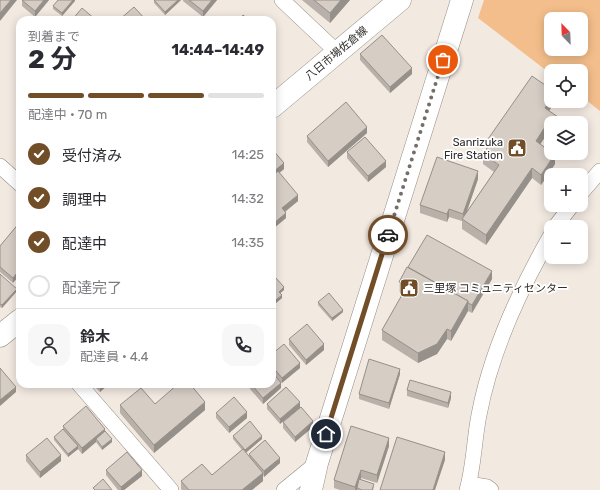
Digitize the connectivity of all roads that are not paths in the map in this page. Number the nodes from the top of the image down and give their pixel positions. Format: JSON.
{"nodes":[{"id":1,"x":282,"y":0,"type":"edge"},
{"id":2,"x":400,"y":0,"type":"edge"},
{"id":3,"x":462,"y":0,"type":"edge"},
{"id":4,"x":337,"y":52,"type":"junction"},
{"id":5,"x":276,"y":104,"type":"edge"},
{"id":6,"x":0,"y":166,"type":"edge"},
{"id":7,"x":600,"y":172,"type":"edge"},
{"id":8,"x":16,"y":180,"type":"edge"},
{"id":9,"x":588,"y":185,"type":"edge"},
{"id":10,"x":544,"y":247,"type":"edge"},
{"id":11,"x":16,"y":323,"type":"edge"},
{"id":12,"x":0,"y":336,"type":"edge"},
{"id":13,"x":82,"y":388,"type":"edge"},
{"id":14,"x":317,"y":463,"type":"junction"},
{"id":15,"x":468,"y":487,"type":"edge"},
{"id":16,"x":171,"y":490,"type":"edge"},
{"id":17,"x":284,"y":490,"type":"edge"},
{"id":18,"x":311,"y":490,"type":"edge"},
{"id":19,"x":491,"y":490,"type":"edge"}],
"edges":[{"from":1,"to":4,"type":"street"},
{"from":2,"to":4,"type":"main road","name":"八日市場佐倉線"},
{"from":3,"to":14,"type":"main road"},
{"from":4,"to":5,"type":"main road","name":"八日市場佐倉線"},
{"from":6,"to":8,"type":"street"},
{"from":7,"to":9,"type":"street"},
{"from":10,"to":15,"type":"street"},
{"from":11,"to":12,"type":"main road"},
{"from":13,"to":16,"type":"street"},
{"from":14,"to":17,"type":"street"},
{"from":14,"to":18,"type":"main road"},
{"from":15,"to":19,"type":"street"}]}
